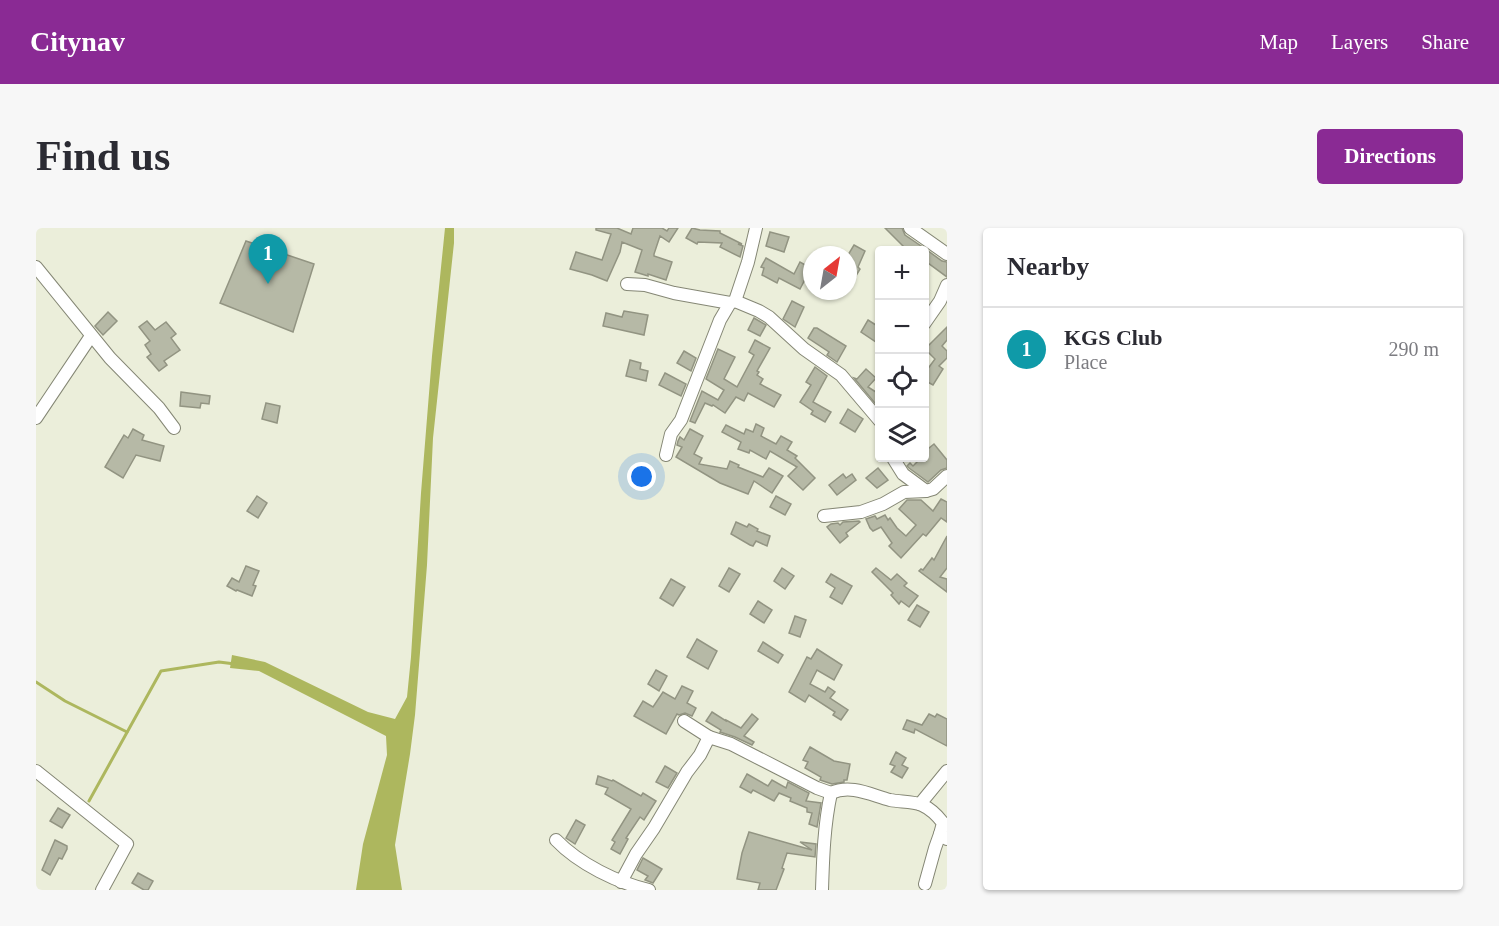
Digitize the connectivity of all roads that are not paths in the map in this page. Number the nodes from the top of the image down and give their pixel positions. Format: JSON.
{"nodes":[{"id":1,"x":756,"y":228,"type":"edge"},
{"id":2,"x":910,"y":228,"type":"edge"},
{"id":3,"x":947,"y":254,"type":"edge"},
{"id":4,"x":36,"y":267,"type":"edge"},
{"id":5,"x":627,"y":284,"type":"dead end"},
{"id":6,"x":947,"y":285,"type":"edge"},
{"id":7,"x":733,"y":302,"type":"junction"},
{"id":8,"x":929,"y":317,"type":"edge"},
{"id":9,"x":91,"y":336,"type":"junction"},
{"id":10,"x":875,"y":416,"type":"edge"},
{"id":11,"x":36,"y":418,"type":"edge"},
{"id":12,"x":174,"y":428,"type":"dead end"},
{"id":13,"x":666,"y":455,"type":"dead end"},
{"id":14,"x":896,"y":462,"type":"edge"},
{"id":15,"x":947,"y":476,"type":"edge"},
{"id":16,"x":926,"y":491,"type":"junction"},
{"id":17,"x":824,"y":516,"type":"dead end"},
{"id":18,"x":684,"y":721,"type":"dead end"},
{"id":19,"x":709,"y":737,"type":"junction"},
{"id":20,"x":36,"y":771,"type":"edge"},
{"id":21,"x":947,"y":771,"type":"edge"},
{"id":22,"x":831,"y":794,"type":"junction"},
{"id":23,"x":920,"y":804,"type":"junction"},
{"id":24,"x":944,"y":837,"type":"edge"},
{"id":25,"x":556,"y":840,"type":"dead end"},
{"id":26,"x":621,"y":882,"type":"junction"},
{"id":27,"x":925,"y":885,"type":"dead end"},
{"id":28,"x":102,"y":890,"type":"edge"},
{"id":29,"x":650,"y":890,"type":"edge"},
{"id":30,"x":822,"y":890,"type":"edge"}],
"edges":[{"from":1,"to":7,"type":"street"},
{"from":2,"to":3,"type":"street"},
{"from":4,"to":9,"type":"street"},
{"from":5,"to":7,"type":"street"},
{"from":6,"to":8,"type":"street"},
{"from":7,"to":10,"type":"street"},
{"from":7,"to":13,"type":"street"},
{"from":9,"to":11,"type":"street"},
{"from":9,"to":12,"type":"street"},
{"from":14,"to":16,"type":"street"},
{"from":15,"to":16,"type":"street"},
{"from":16,"to":17,"type":"street"},
{"from":18,"to":19,"type":"street"},
{"from":19,"to":22,"type":"street"},
{"from":19,"to":26,"type":"street"},
{"from":20,"to":28,"type":"street"},
{"from":21,"to":23,"type":"street"},
{"from":22,"to":23,"type":"street"},
{"from":22,"to":30,"type":"street"},
{"from":23,"to":24,"type":"street"},
{"from":24,"to":27,"type":"street"},
{"from":25,"to":26,"type":"street"},
{"from":26,"to":29,"type":"street"}]}
